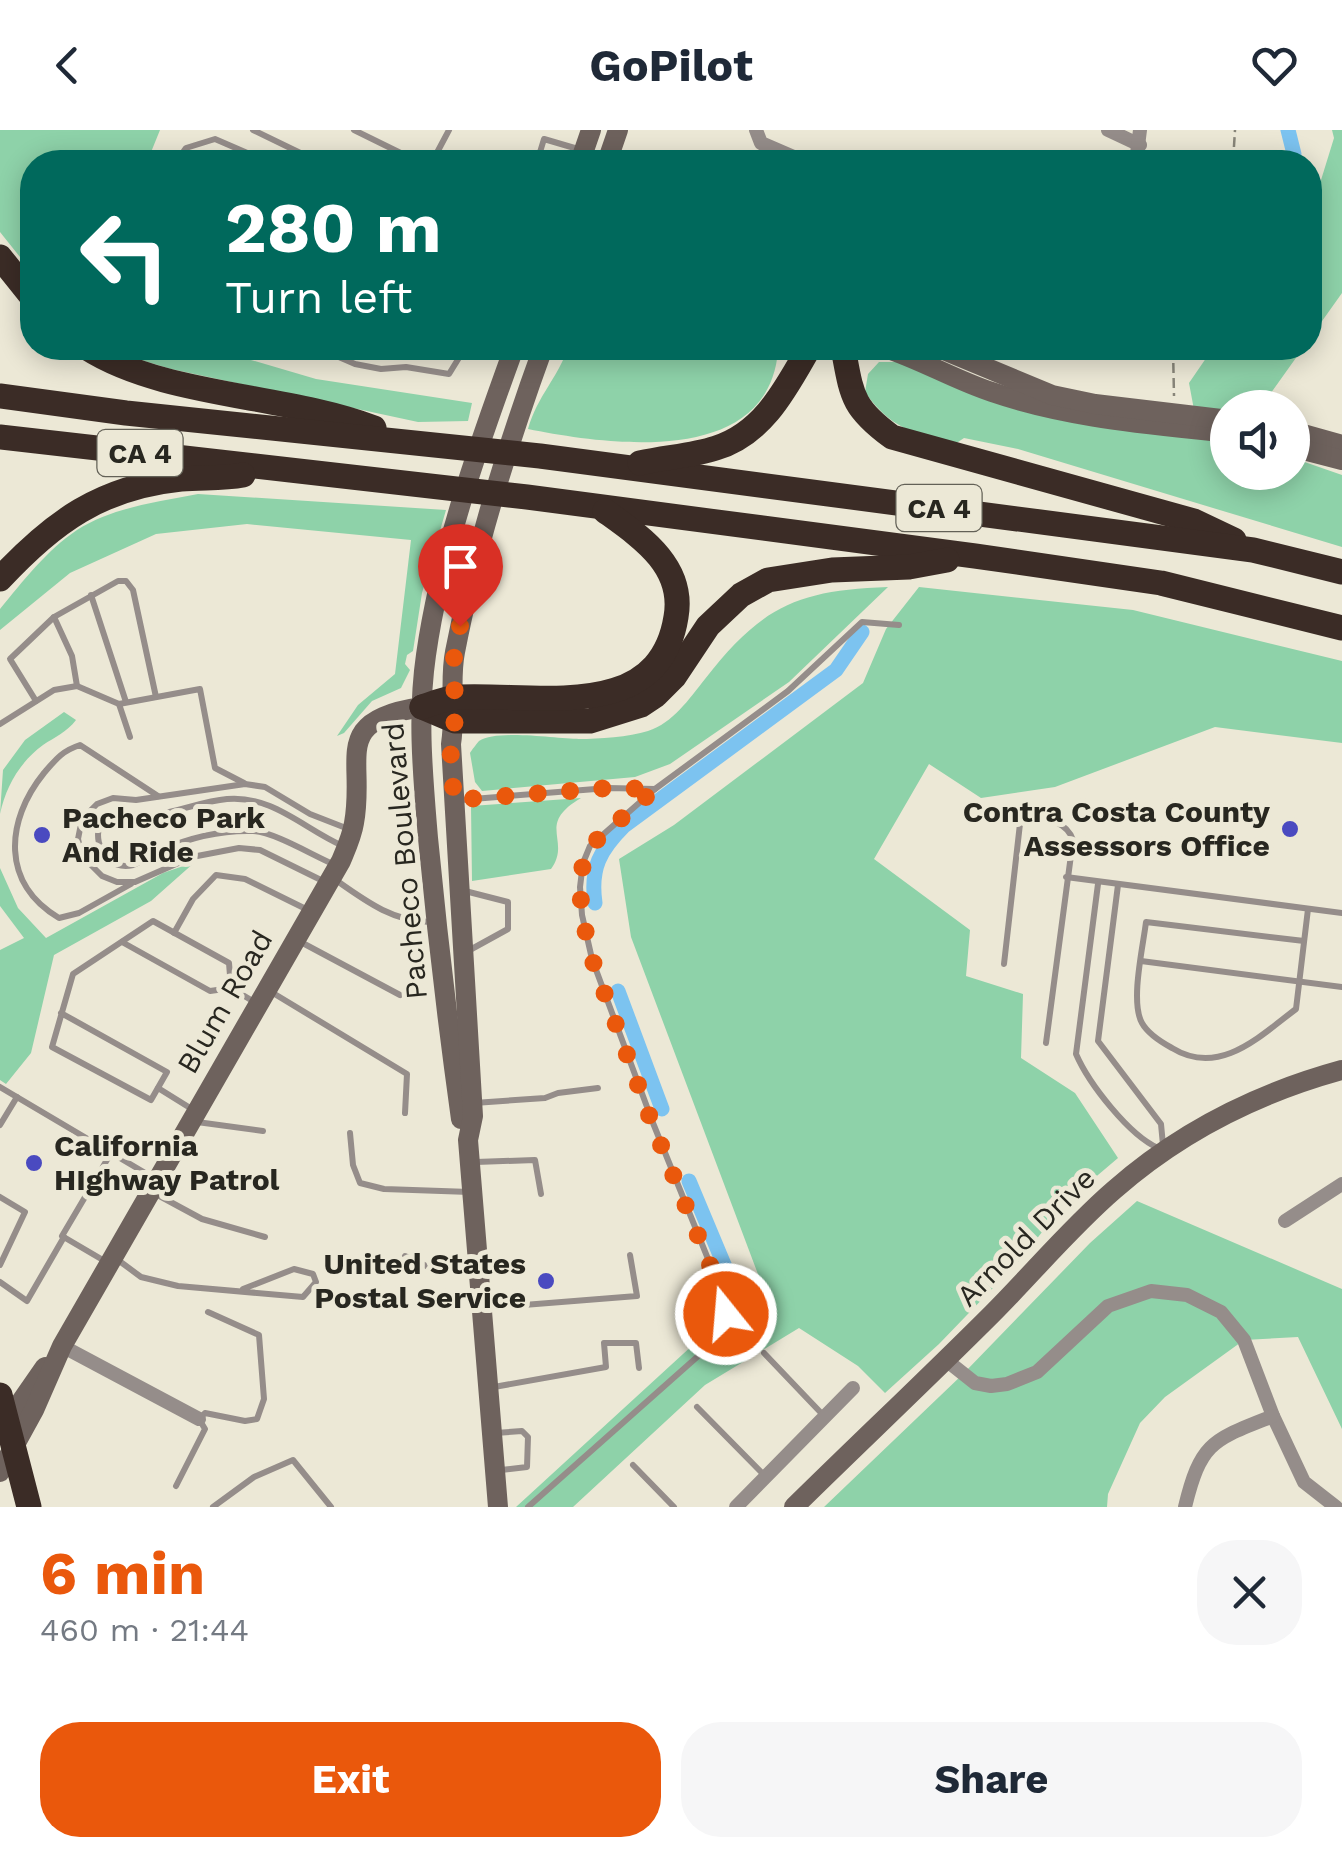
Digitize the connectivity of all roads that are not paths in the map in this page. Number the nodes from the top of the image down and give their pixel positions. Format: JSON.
{"nodes":[{"id":1,"x":252,"y":130,"type":"edge"},
{"id":2,"x":354,"y":130,"type":"edge"},
{"id":3,"x":756,"y":130,"type":"edge"},
{"id":4,"x":1108,"y":130,"type":"edge"},
{"id":5,"x":1140,"y":138,"type":"edge"},
{"id":6,"x":585,"y":148,"type":"edge"},
{"id":7,"x":185,"y":150,"type":"edge"},
{"id":8,"x":241,"y":150,"type":"edge"},
{"id":9,"x":294,"y":150,"type":"edge"},
{"id":10,"x":395,"y":150,"type":"edge"},
{"id":11,"x":540,"y":150,"type":"edge"},
{"id":12,"x":776,"y":150,"type":"edge"},
{"id":13,"x":0,"y":257,"type":"edge"},
{"id":14,"x":20,"y":281,"type":"edge"},
{"id":15,"x":114,"y":360,"type":"edge"},
{"id":16,"x":346,"y":360,"type":"edge"},
{"id":17,"x":460,"y":360,"type":"edge"},
{"id":18,"x":510,"y":360,"type":"edge"},
{"id":19,"x":540,"y":360,"type":"edge"},
{"id":20,"x":799,"y":360,"type":"edge"},
{"id":21,"x":846,"y":360,"type":"edge"},
{"id":22,"x":912,"y":360,"type":"edge"},
{"id":23,"x":969,"y":360,"type":"edge"},
{"id":24,"x":0,"y":396,"type":"edge"},
{"id":25,"x":1210,"y":418,"type":"edge"},
{"id":26,"x":1210,"y":431,"type":"edge"},
{"id":27,"x":1310,"y":436,"type":"edge"},
{"id":28,"x":0,"y":437,"type":"edge"},
{"id":29,"x":406,"y":440,"type":"junction"},
{"id":30,"x":1342,"y":445,"type":"edge"},
{"id":31,"x":1310,"y":452,"type":"edge"},
{"id":32,"x":1342,"y":460,"type":"edge"},
{"id":33,"x":625,"y":467,"type":"junction"},
{"id":34,"x":280,"y":469,"type":"junction"},
{"id":35,"x":599,"y":507,"type":"junction"},
{"id":36,"x":1253,"y":550,"type":"junction"},
{"id":37,"x":975,"y":556,"type":"junction"},
{"id":38,"x":1342,"y":572,"type":"edge"},
{"id":39,"x":0,"y":578,"type":"edge"},
{"id":40,"x":90,"y":595,"type":"junction"},
{"id":41,"x":54,"y":617,"type":"junction"},
{"id":42,"x":898,"y":625,"type":"dead end"},
{"id":43,"x":1342,"y":628,"type":"edge"},
{"id":44,"x":77,"y":686,"type":"junction"},
{"id":45,"x":156,"y":697,"type":"junction"},
{"id":46,"x":36,"y":701,"type":"junction"},
{"id":47,"x":123,"y":703,"type":"junction"},
{"id":48,"x":422,"y":707,"type":"junction"},
{"id":49,"x":454,"y":709,"type":"junction"},
{"id":50,"x":0,"y":724,"type":"edge"},
{"id":51,"x":130,"y":737,"type":"dead end"},
{"id":52,"x":245,"y":784,"type":"junction"},
{"id":53,"x":655,"y":789,"type":"junction"},
{"id":54,"x":160,"y":796,"type":"junction"},
{"id":55,"x":454,"y":800,"type":"junction"},
{"id":56,"x":339,"y":861,"type":"junction"},
{"id":57,"x":1066,"y":877,"type":"junction"},
{"id":58,"x":135,"y":882,"type":"junction"},
{"id":59,"x":1098,"y":884,"type":"junction"},
{"id":60,"x":1118,"y":885,"type":"junction"},
{"id":61,"x":459,"y":889,"type":"junction"},
{"id":62,"x":1308,"y":909,"type":"junction"},
{"id":63,"x":312,"y":912,"type":"junction"},
{"id":64,"x":1342,"y":913,"type":"edge"},
{"id":65,"x":436,"y":922,"type":"junction"},
{"id":66,"x":174,"y":933,"type":"junction"},
{"id":67,"x":296,"y":940,"type":"junction"},
{"id":68,"x":1304,"y":941,"type":"junction"},
{"id":69,"x":122,"y":942,"type":"junction"},
{"id":70,"x":464,"y":953,"type":"junction"},
{"id":71,"x":1141,"y":961,"type":"junction"},
{"id":72,"x":1004,"y":964,"type":"dead end"},
{"id":73,"x":1299,"y":982,"type":"junction"},
{"id":74,"x":231,"y":988,"type":"junction"},
{"id":75,"x":1342,"y":988,"type":"edge"},
{"id":76,"x":400,"y":995,"type":"dead end"},
{"id":77,"x":263,"y":997,"type":"junction"},
{"id":78,"x":61,"y":1013,"type":"junction"},
{"id":79,"x":1046,"y":1044,"type":"dead end"},
{"id":80,"x":1342,"y":1070,"type":"edge"},
{"id":81,"x":0,"y":1088,"type":"edge"},
{"id":82,"x":158,"y":1088,"type":"junction"},
{"id":83,"x":598,"y":1088,"type":"dead end"},
{"id":84,"x":17,"y":1097,"type":"junction"},
{"id":85,"x":472,"y":1103,"type":"junction"},
{"id":86,"x":405,"y":1113,"type":"dead end"},
{"id":87,"x":194,"y":1117,"type":"junction"},
{"id":88,"x":0,"y":1125,"type":"edge"},
{"id":89,"x":263,"y":1131,"type":"dead end"},
{"id":90,"x":350,"y":1133,"type":"dead end"},
{"id":91,"x":468,"y":1140,"type":"junction"},
{"id":92,"x":1164,"y":1151,"type":"junction"},
{"id":93,"x":111,"y":1153,"type":"junction"},
{"id":94,"x":469,"y":1162,"type":"junction"},
{"id":95,"x":1342,"y":1184,"type":"edge"},
{"id":96,"x":154,"y":1186,"type":"junction"},
{"id":97,"x":471,"y":1192,"type":"junction"},
{"id":98,"x":541,"y":1194,"type":"dead end"},
{"id":99,"x":0,"y":1197,"type":"edge"},
{"id":100,"x":1285,"y":1220,"type":"dead end"},
{"id":101,"x":64,"y":1237,"type":"junction"},
{"id":102,"x":264,"y":1237,"type":"dead end"},
{"id":103,"x":630,"y":1255,"type":"dead end"},
{"id":104,"x":405,"y":1256,"type":"dead end"},
{"id":105,"x":111,"y":1260,"type":"junction"},
{"id":106,"x":0,"y":1264,"type":"edge"},
{"id":107,"x":478,"y":1273,"type":"junction"},
{"id":108,"x":0,"y":1282,"type":"edge"},
{"id":109,"x":243,"y":1289,"type":"junction"},
{"id":110,"x":481,"y":1308,"type":"junction"},
{"id":111,"x":208,"y":1312,"type":"dead end"},
{"id":112,"x":62,"y":1346,"type":"junction"},
{"id":113,"x":764,"y":1353,"type":"dead end"},
{"id":114,"x":946,"y":1360,"type":"junction"},
{"id":115,"x":638,"y":1368,"type":"dead end"},
{"id":116,"x":488,"y":1387,"type":"junction"},
{"id":117,"x":853,"y":1388,"type":"dead end"},
{"id":118,"x":0,"y":1395,"type":"edge"},
{"id":119,"x":697,"y":1407,"type":"dead end"},
{"id":120,"x":1273,"y":1416,"type":"junction"},
{"id":121,"x":824,"y":1417,"type":"junction"},
{"id":122,"x":199,"y":1420,"type":"junction"},
{"id":123,"x":0,"y":1432,"type":"edge"},
{"id":124,"x":492,"y":1433,"type":"junction"},
{"id":125,"x":634,"y":1465,"type":"dead end"},
{"id":126,"x":495,"y":1470,"type":"junction"},
{"id":127,"x":0,"y":1472,"type":"edge"},
{"id":128,"x":766,"y":1477,"type":"junction"},
{"id":129,"x":176,"y":1486,"type":"dead end"},
{"id":130,"x":29,"y":1507,"type":"edge"},
{"id":131,"x":213,"y":1507,"type":"edge"},
{"id":132,"x":331,"y":1507,"type":"edge"},
{"id":133,"x":498,"y":1507,"type":"edge"},
{"id":134,"x":528,"y":1507,"type":"edge"},
{"id":135,"x":674,"y":1507,"type":"edge"},
{"id":136,"x":736,"y":1507,"type":"edge"},
{"id":137,"x":794,"y":1507,"type":"edge"},
{"id":138,"x":1185,"y":1507,"type":"edge"},
{"id":139,"x":1336,"y":1507,"type":"edge"}],
"edges":[{"from":1,"to":9,"type":"lane"},
{"from":2,"to":10,"type":"lane"},
{"from":3,"to":12,"type":"street"},
{"from":4,"to":5,"type":"street"},
{"from":6,"to":11,"type":"lane"},
{"from":7,"to":8,"type":"lane"},
{"from":13,"to":14,"type":"highway"},
{"from":15,"to":29,"type":"highway"},
{"from":16,"to":17,"type":"lane"},
{"from":18,"to":48,"type":"street","name":"Pacheco Boulevard"},
{"from":19,"to":49,"type":"street","name":"Pacheco Boulevard"},
{"from":20,"to":33,"type":"highway"},
{"from":21,"to":36,"type":"highway"},
{"from":22,"to":26,"type":"street"},
{"from":23,"to":25,"type":"street"},
{"from":24,"to":29,"type":"highway","number":"CA 4"},
{"from":27,"to":30,"type":"street"},
{"from":28,"to":34,"type":"highway","number":"CA 4"},
{"from":29,"to":33,"type":"highway","number":"CA 4"},
{"from":31,"to":32,"type":"street"},
{"from":33,"to":36,"type":"highway","number":"CA 4"},
{"from":34,"to":35,"type":"highway","number":"CA 4"},
{"from":34,"to":39,"type":"highway"},
{"from":35,"to":37,"type":"highway","number":"CA 4"},
{"from":35,"to":49,"type":"highway"},
{"from":36,"to":38,"type":"highway","number":"CA 4"},
{"from":37,"to":43,"type":"highway","number":"CA 4"},
{"from":37,"to":49,"type":"highway"},
{"from":40,"to":41,"type":"lane"},
{"from":40,"to":45,"type":"lane"},
{"from":40,"to":47,"type":"lane"},
{"from":41,"to":44,"type":"lane"},
{"from":41,"to":46,"type":"lane"},
{"from":42,"to":53,"type":"lane"},
{"from":44,"to":46,"type":"lane"},
{"from":44,"to":47,"type":"lane"},
{"from":45,"to":47,"type":"lane"},
{"from":45,"to":52,"type":"lane"},
{"from":46,"to":50,"type":"lane"},
{"from":47,"to":51,"type":"lane"},
{"from":48,"to":49,"type":"highway"},
{"from":48,"to":56,"type":"street","name":"Blum Road"},
{"from":48,"to":65,"type":"street","name":"Pacheco Boulevard"},
{"from":49,"to":55,"type":"street","name":"Pacheco Boulevard"},
{"from":52,"to":54,"type":"lane"},
{"from":52,"to":56,"type":"lane"},
{"from":53,"to":55,"type":"lane"},
{"from":53,"to":134,"type":"lane"},
{"from":54,"to":58,"type":"lane"},
{"from":54,"to":58,"type":"lane"},
{"from":55,"to":61,"type":"street","name":"Pacheco Boulevard"},
{"from":56,"to":56,"type":"lane"},
{"from":56,"to":58,"type":"lane"},
{"from":56,"to":63,"type":"street","name":"Blum Road"},
{"from":56,"to":65,"type":"lane"},
{"from":57,"to":59,"type":"lane"},
{"from":57,"to":72,"type":"lane"},
{"from":57,"to":79,"type":"lane"},
{"from":59,"to":60,"type":"lane"},
{"from":59,"to":92,"type":"lane"},
{"from":60,"to":62,"type":"lane"},
{"from":60,"to":92,"type":"lane"},
{"from":61,"to":70,"type":"street","name":"Pacheco Boulevard"},
{"from":61,"to":70,"type":"lane"},
{"from":62,"to":64,"type":"lane"},
{"from":62,"to":68,"type":"lane"},
{"from":63,"to":66,"type":"lane"},
{"from":63,"to":67,"type":"street","name":"Blum Road"},
{"from":65,"to":91,"type":"street","name":"Pacheco Boulevard"},
{"from":66,"to":69,"type":"lane"},
{"from":66,"to":74,"type":"lane"},
{"from":67,"to":76,"type":"lane"},
{"from":67,"to":77,"type":"street","name":"Blum Road"},
{"from":68,"to":71,"type":"lane"},
{"from":68,"to":73,"type":"lane"},
{"from":69,"to":74,"type":"lane"},
{"from":69,"to":78,"type":"lane"},
{"from":70,"to":85,"type":"street","name":"Pacheco Boulevard"},
{"from":71,"to":73,"type":"lane"},
{"from":71,"to":73,"type":"lane"},
{"from":73,"to":75,"type":"lane"},
{"from":74,"to":77,"type":"lane"},
{"from":77,"to":86,"type":"lane"},
{"from":77,"to":87,"type":"street","name":"Blum Road"},
{"from":78,"to":82,"type":"lane"},
{"from":78,"to":82,"type":"lane"},
{"from":80,"to":92,"type":"street","name":"Arnold Drive"},
{"from":81,"to":84,"type":"lane"},
{"from":82,"to":87,"type":"lane"},
{"from":83,"to":85,"type":"lane"},
{"from":84,"to":88,"type":"lane"},
{"from":84,"to":93,"type":"lane"},
{"from":85,"to":91,"type":"street","name":"Pacheco Boulevard"},
{"from":87,"to":89,"type":"lane"},
{"from":87,"to":96,"type":"street","name":"Blum Road"},
{"from":90,"to":97,"type":"lane"},
{"from":91,"to":94,"type":"street","name":"Pacheco Boulevard"},
{"from":92,"to":114,"type":"street","name":"Arnold Drive"},
{"from":93,"to":96,"type":"lane"},
{"from":93,"to":101,"type":"lane"},
{"from":94,"to":97,"type":"street","name":"Pacheco Boulevard"},
{"from":94,"to":98,"type":"lane"},
{"from":95,"to":100,"type":"street"},
{"from":96,"to":102,"type":"lane"},
{"from":96,"to":105,"type":"street","name":"Blum Road"},
{"from":97,"to":107,"type":"street","name":"Pacheco Boulevard"},
{"from":99,"to":106,"type":"lane"},
{"from":101,"to":105,"type":"lane"},
{"from":101,"to":108,"type":"lane"},
{"from":103,"to":110,"type":"lane"},
{"from":104,"to":107,"type":"lane"},
{"from":105,"to":109,"type":"lane"},
{"from":105,"to":112,"type":"street","name":"Blum Road"},
{"from":107,"to":110,"type":"street","name":"Pacheco Boulevard"},
{"from":109,"to":109,"type":"lane"},
{"from":110,"to":116,"type":"street","name":"Pacheco Boulevard"},
{"from":111,"to":122,"type":"lane"},
{"from":112,"to":122,"type":"street"},
{"from":112,"to":123,"type":"street","name":"Blum Road"},
{"from":112,"to":127,"type":"street","name":"Blum Road"},
{"from":113,"to":121,"type":"lane"},
{"from":114,"to":120,"type":"street"},
{"from":114,"to":137,"type":"street","name":"Arnold Drive"},
{"from":115,"to":116,"type":"lane"},
{"from":116,"to":124,"type":"street","name":"Pacheco Boulevard"},
{"from":117,"to":121,"type":"street"},
{"from":118,"to":130,"type":"highway"},
{"from":119,"to":128,"type":"lane"},
{"from":120,"to":138,"type":"street"},
{"from":120,"to":139,"type":"street"},
{"from":121,"to":128,"type":"street"},
{"from":122,"to":129,"type":"lane"},
{"from":124,"to":126,"type":"street","name":"Pacheco Boulevard"},
{"from":124,"to":126,"type":"lane"},
{"from":125,"to":135,"type":"lane"},
{"from":126,"to":133,"type":"street","name":"Pacheco Boulevard"},
{"from":128,"to":136,"type":"street"},
{"from":131,"to":132,"type":"lane"}]}
